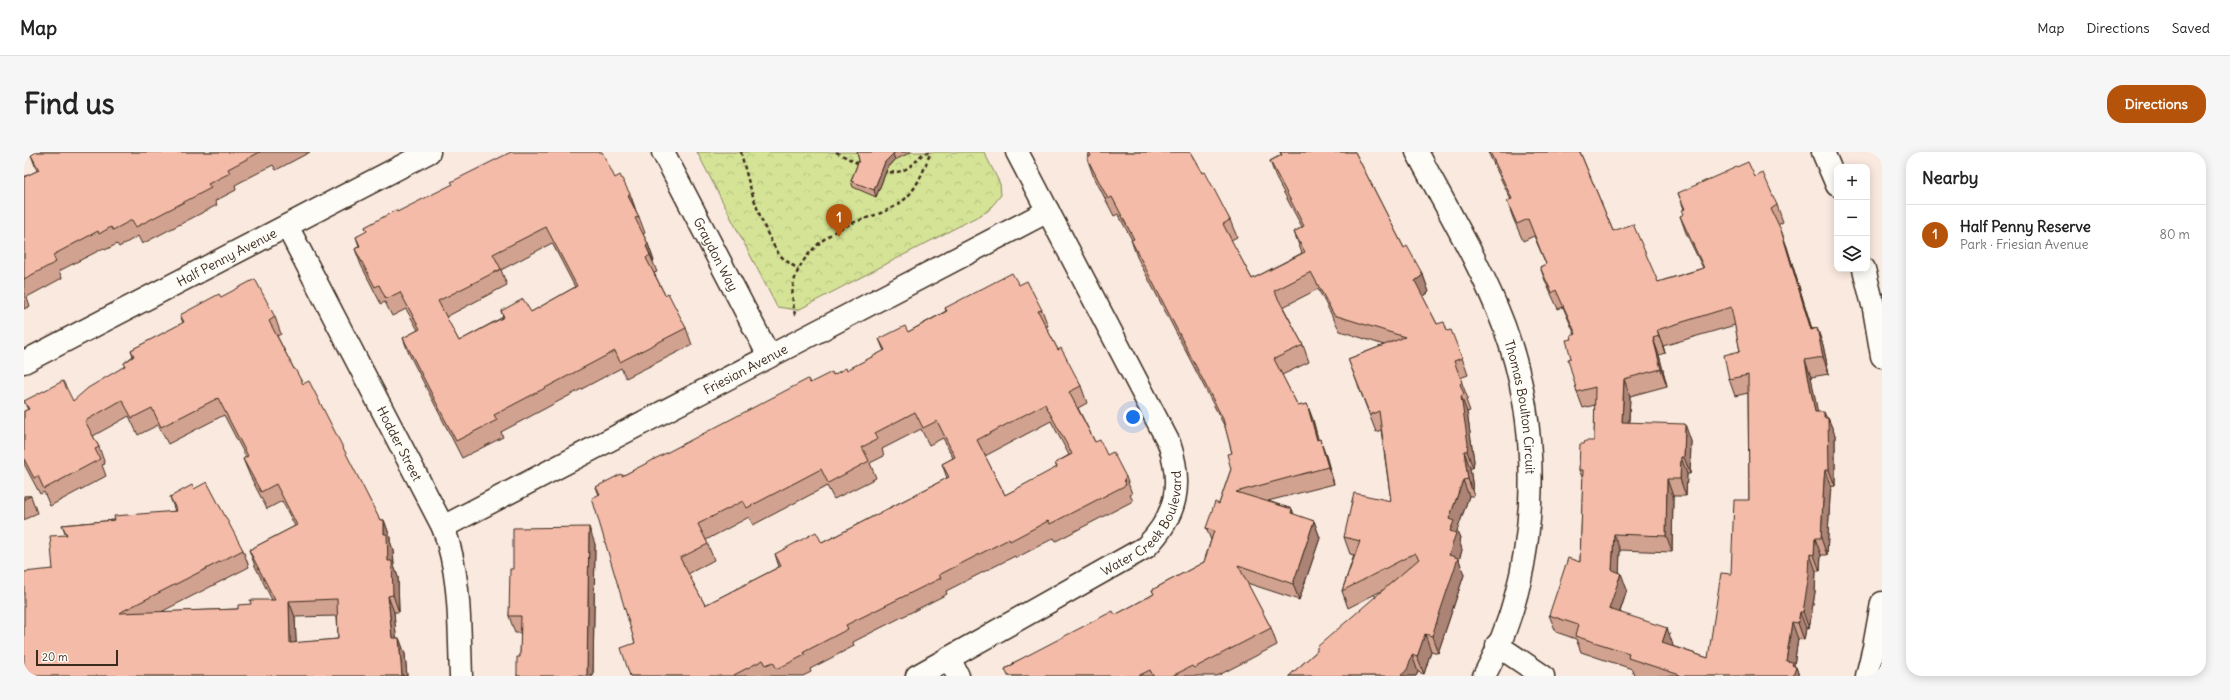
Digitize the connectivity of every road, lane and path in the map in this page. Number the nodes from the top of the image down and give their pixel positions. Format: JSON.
{"nodes":[{"id":1,"x":429,"y":152,"type":"edge"},
{"id":2,"x":663,"y":152,"type":"edge"},
{"id":3,"x":741,"y":152,"type":"edge"},
{"id":4,"x":836,"y":152,"type":"edge"},
{"id":5,"x":925,"y":152,"type":"edge"},
{"id":6,"x":1017,"y":152,"type":"edge"},
{"id":7,"x":1417,"y":152,"type":"edge"},
{"id":8,"x":1823,"y":152,"type":"edge"},
{"id":9,"x":861,"y":165,"type":"edge"},
{"id":10,"x":881,"y":171,"type":"edge"},
{"id":11,"x":1834,"y":178,"type":"edge"},
{"id":12,"x":1048,"y":211,"type":"junction"},
{"id":13,"x":287,"y":226,"type":"junction"},
{"id":14,"x":798,"y":269,"type":"junction"},
{"id":15,"x":1865,"y":272,"type":"edge"},
{"id":16,"x":795,"y":319,"type":"dead end"},
{"id":17,"x":769,"y":356,"type":"junction"},
{"id":18,"x":1882,"y":356,"type":"edge"},
{"id":19,"x":24,"y":362,"type":"edge"},
{"id":20,"x":443,"y":527,"type":"junction"},
{"id":21,"x":1882,"y":603,"type":"edge"},
{"id":22,"x":1497,"y":645,"type":"junction"},
{"id":23,"x":953,"y":667,"type":"edge"},
{"id":24,"x":461,"y":676,"type":"edge"},
{"id":25,"x":917,"y":676,"type":"edge"},
{"id":26,"x":1484,"y":676,"type":"edge"},
{"id":27,"x":1543,"y":676,"type":"edge"},
{"id":28,"x":1867,"y":676,"type":"edge"}],
"edges":[{"from":1,"to":13,"type":"street","name":"Half Penny Avenue"},
{"from":2,"to":17,"type":"street","name":"Graydon Way"},
{"from":3,"to":14,"type":"path"},
{"from":4,"to":9,"type":"path"},
{"from":5,"to":10,"type":"path"},
{"from":5,"to":14,"type":"path"},
{"from":6,"to":12,"type":"street","name":"Water Creek Boulevard"},
{"from":7,"to":22,"type":"street","name":"Thomas Boulton Circuit"},
{"from":8,"to":11,"type":"street"},
{"from":12,"to":17,"type":"street","name":"Friesian Avenue"},
{"from":12,"to":23,"type":"street","name":"Water Creek Boulevard"},
{"from":13,"to":19,"type":"street","name":"Half Penny Avenue"},
{"from":13,"to":20,"type":"street","name":"Hodder Street"},
{"from":14,"to":16,"type":"path"},
{"from":15,"to":18,"type":"street"},
{"from":17,"to":20,"type":"street","name":"Friesian Avenue"},
{"from":20,"to":24,"type":"street","name":"Hodder Street"},
{"from":21,"to":28,"type":"street"},
{"from":22,"to":26,"type":"street","name":"Thomas Boulton Circuit"},
{"from":22,"to":27,"type":"street"},
{"from":23,"to":25,"type":"street","name":"Water Creek Boulevard"}]}
